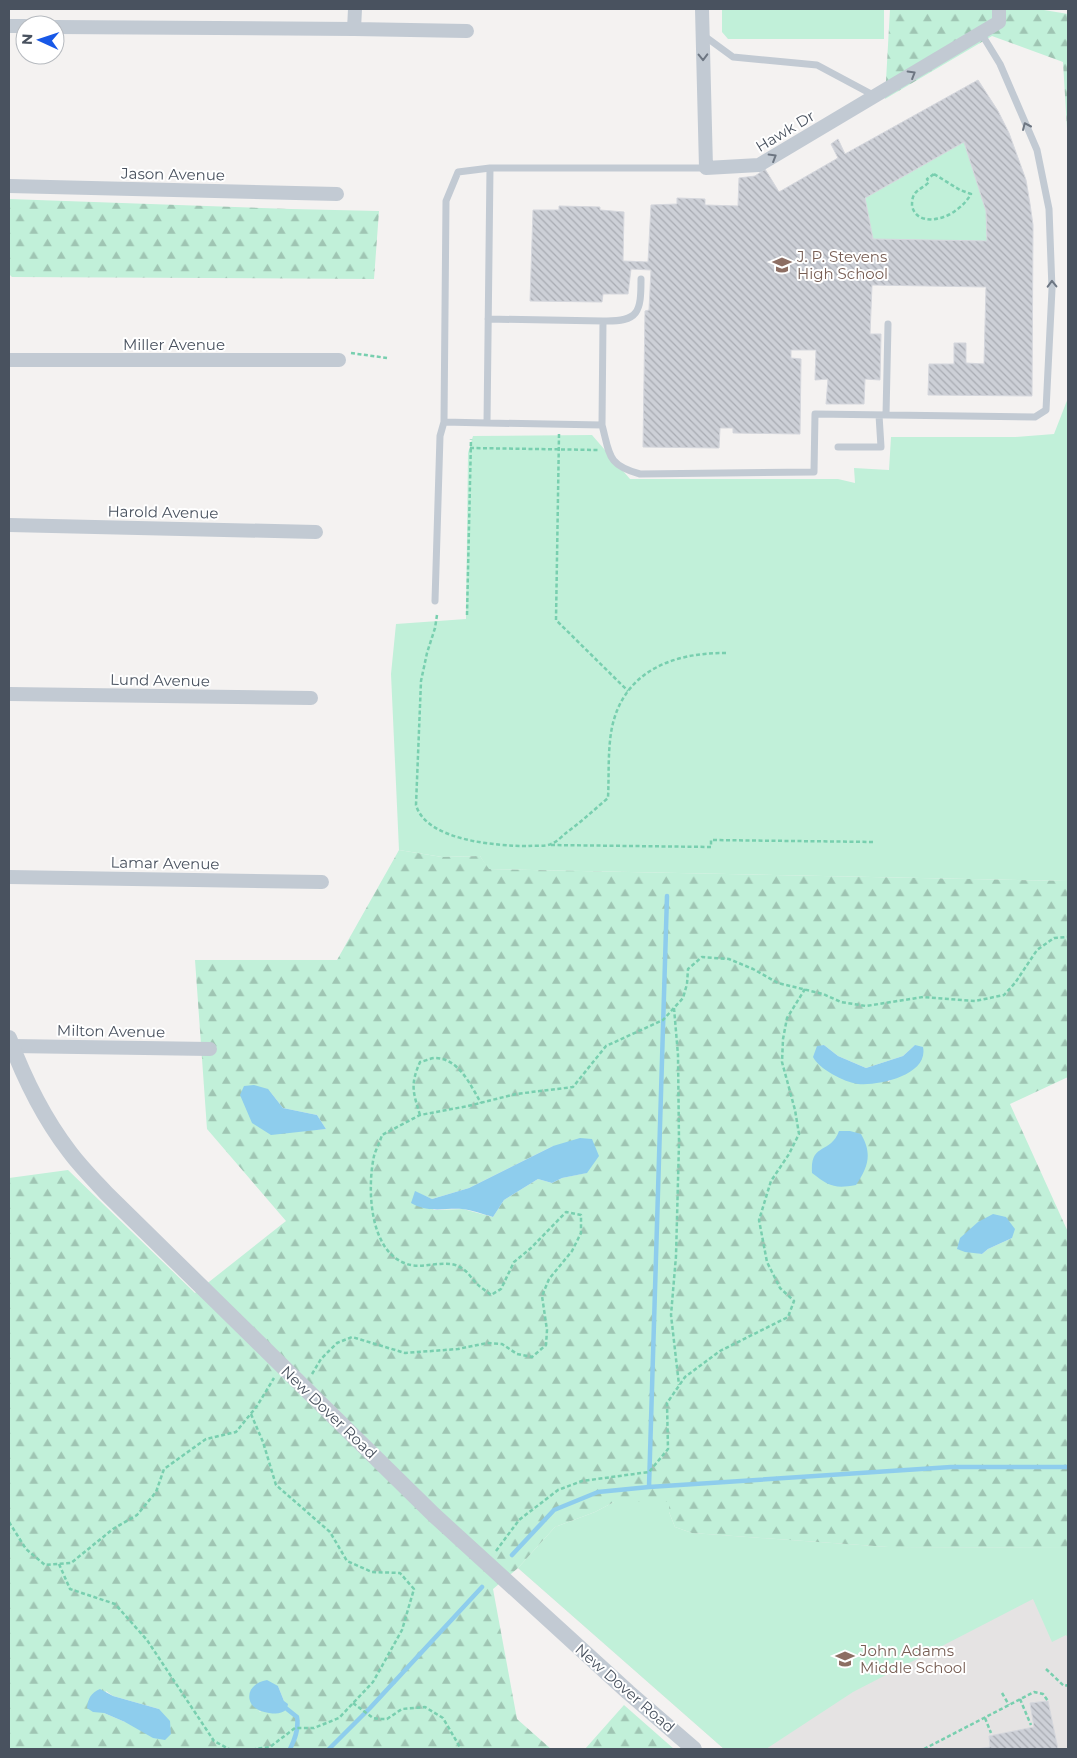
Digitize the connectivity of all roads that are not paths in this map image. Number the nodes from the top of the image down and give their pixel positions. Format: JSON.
{"nodes":[{"id":1,"x":355,"y":9,"type":"edge"},
{"id":2,"x":702,"y":9,"type":"edge"},
{"id":3,"x":999,"y":9,"type":"edge"},
{"id":4,"x":65,"y":27,"type":"edge"},
{"id":5,"x":354,"y":28,"type":"junction"},
{"id":6,"x":466,"y":31,"type":"dead end"},
{"id":7,"x":981,"y":32,"type":"junction"},
{"id":8,"x":702,"y":35,"type":"junction"},
{"id":9,"x":875,"y":96,"type":"junction"},
{"id":10,"x":490,"y":168,"type":"junction"},
{"id":11,"x":706,"y":168,"type":"junction"},
{"id":12,"x":9,"y":186,"type":"edge"},
{"id":13,"x":337,"y":194,"type":"dead end"},
{"id":14,"x":641,"y":280,"type":"dead end"},
{"id":15,"x":488,"y":319,"type":"junction"},
{"id":16,"x":604,"y":321,"type":"junction"},
{"id":17,"x":888,"y":324,"type":"dead end"},
{"id":18,"x":344,"y":357,"type":"road end"},
{"id":19,"x":9,"y":360,"type":"edge"},
{"id":20,"x":883,"y":415,"type":"junction"},
{"id":21,"x":444,"y":422,"type":"junction"},
{"id":22,"x":487,"y":423,"type":"junction"},
{"id":23,"x":602,"y":425,"type":"junction"},
{"id":24,"x":838,"y":447,"type":"dead end"},
{"id":25,"x":9,"y":526,"type":"edge"},
{"id":26,"x":316,"y":532,"type":"dead end"},
{"id":27,"x":435,"y":601,"type":"dead end"},
{"id":28,"x":9,"y":694,"type":"edge"},
{"id":29,"x":311,"y":698,"type":"dead end"},
{"id":30,"x":9,"y":877,"type":"edge"},
{"id":31,"x":322,"y":882,"type":"dead end"},
{"id":32,"x":10,"y":1042,"type":"edge"},
{"id":33,"x":210,"y":1049,"type":"dead end"},
{"id":34,"x":694,"y":1749,"type":"edge"}],
"edges":[{"from":1,"to":5,"type":"street"},
{"from":2,"to":8,"type":"street"},
{"from":3,"to":7,"type":"street","name":"Hawk Dr"},
{"from":4,"to":5,"type":"street"},
{"from":5,"to":6,"type":"street"},
{"from":9,"to":7,"type":"street","name":"Hawk Dr","one_way":true},
{"from":20,"to":7,"type":"lane","one_way":true},
{"from":8,"to":9,"type":"lane"},
{"from":8,"to":11,"type":"street","one_way":true},
{"from":11,"to":9,"type":"street","name":"Hawk Dr","one_way":true},
{"from":10,"to":11,"type":"lane"},
{"from":10,"to":15,"type":"lane"},
{"from":10,"to":21,"type":"lane"},
{"from":12,"to":13,"type":"street","name":"Jason Avenue"},
{"from":14,"to":16,"type":"lane"},
{"from":15,"to":16,"type":"lane"},
{"from":15,"to":22,"type":"lane"},
{"from":16,"to":23,"type":"lane"},
{"from":17,"to":20,"type":"lane"},
{"from":18,"to":19,"type":"street","name":"Miller Avenue"},
{"from":20,"to":23,"type":"lane"},
{"from":20,"to":24,"type":"lane"},
{"from":21,"to":22,"type":"lane"},
{"from":21,"to":27,"type":"lane"},
{"from":22,"to":23,"type":"lane"},
{"from":25,"to":26,"type":"street","name":"Harold Avenue"},
{"from":28,"to":29,"type":"street","name":"Lund Avenue"},
{"from":30,"to":31,"type":"street","name":"Lamar Avenue"},
{"from":32,"to":33,"type":"street","name":"Milton Avenue"},
{"from":32,"to":34,"type":"street","name":"New Dover Road"}]}
